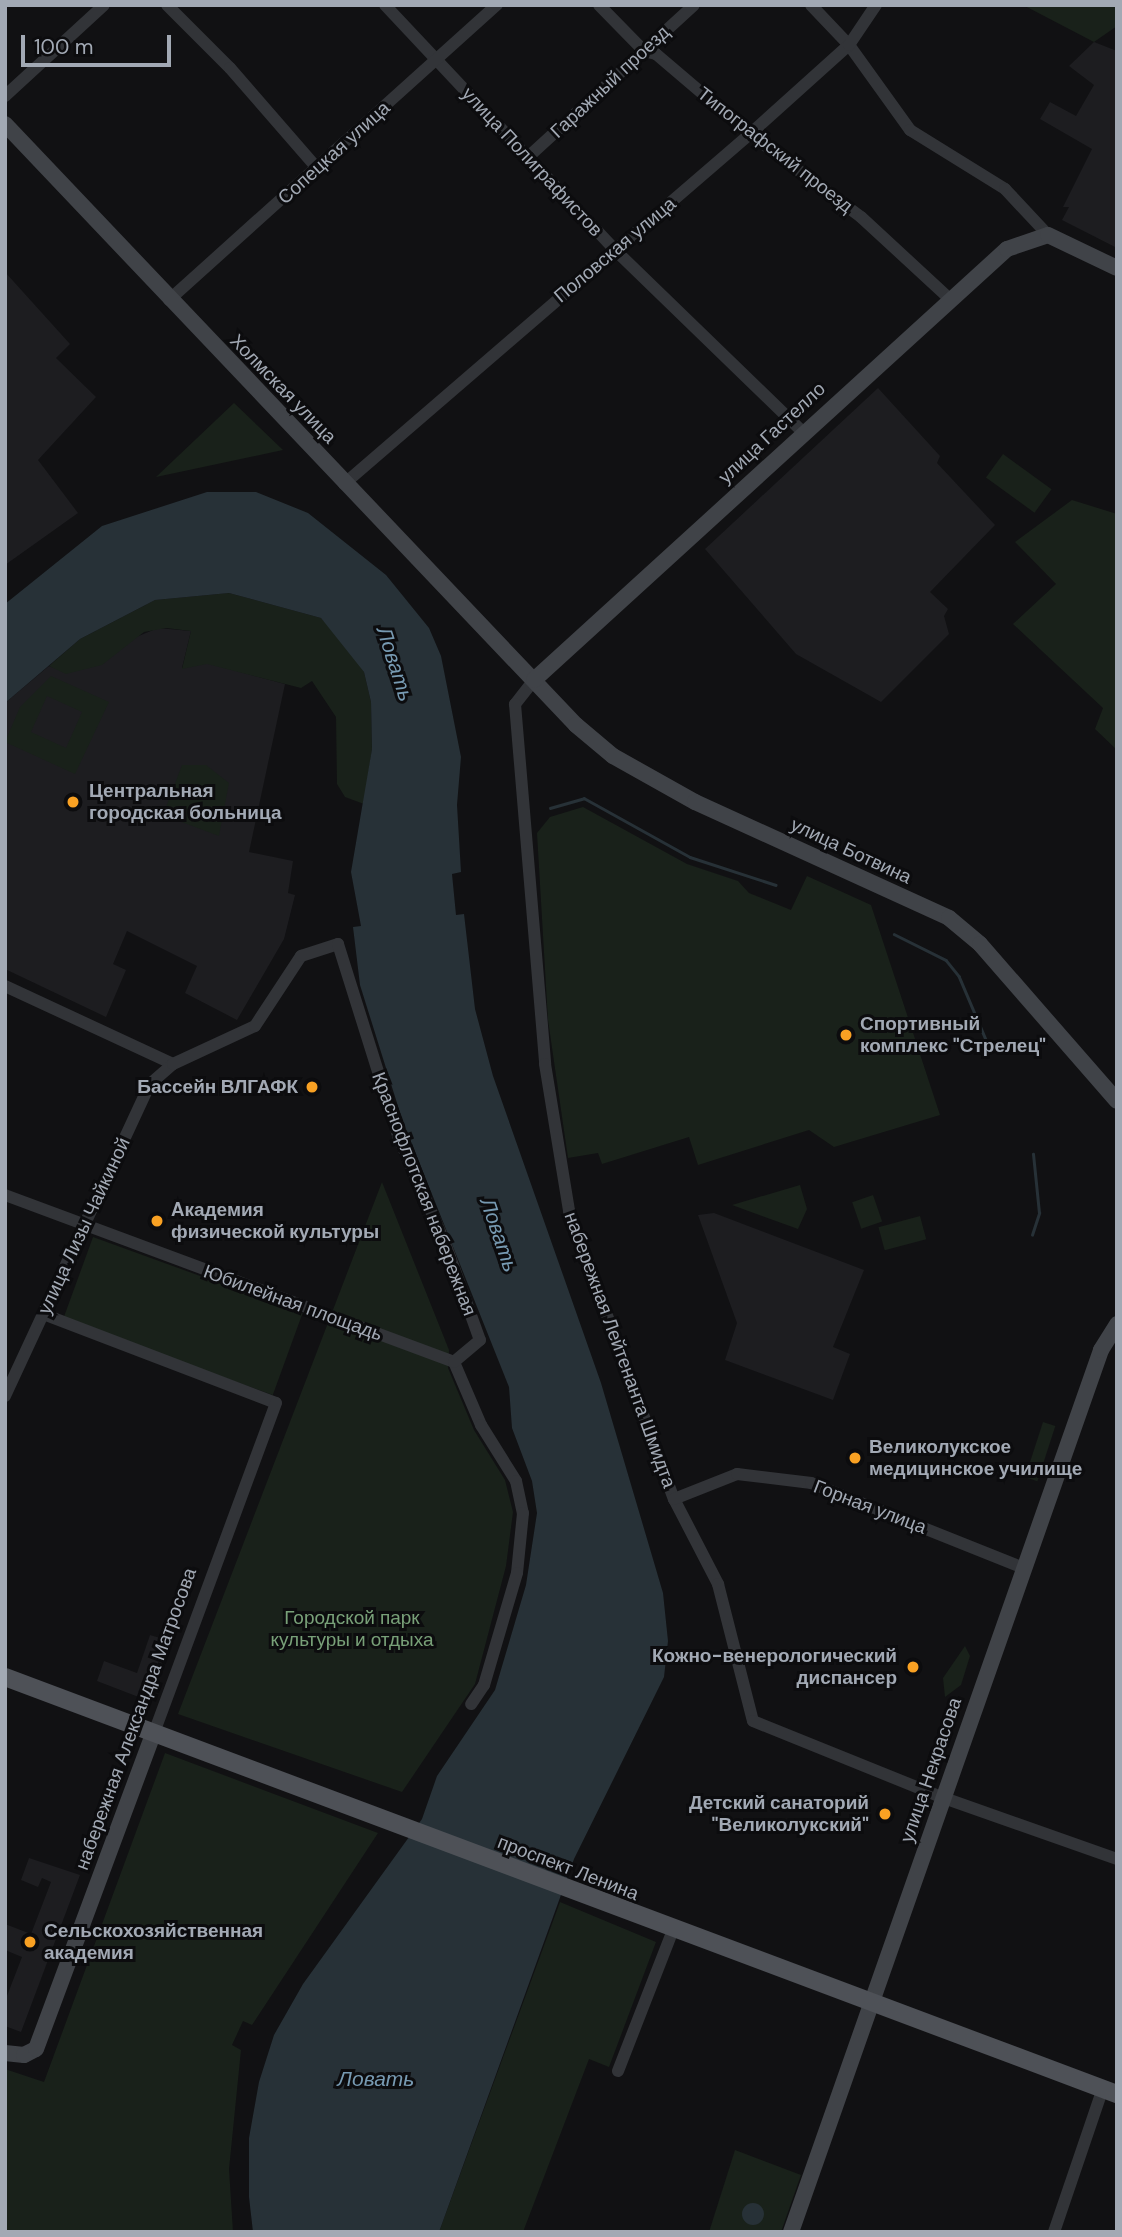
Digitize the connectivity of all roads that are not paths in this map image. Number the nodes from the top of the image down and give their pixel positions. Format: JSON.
{"nodes":[{"id":1,"x":104,"y":5,"type":"edge"},
{"id":2,"x":167,"y":5,"type":"edge"},
{"id":3,"x":385,"y":5,"type":"edge"},
{"id":4,"x":497,"y":5,"type":"edge"},
{"id":5,"x":598,"y":5,"type":"edge"},
{"id":6,"x":694,"y":5,"type":"edge"},
{"id":7,"x":811,"y":5,"type":"edge"},
{"id":8,"x":876,"y":5,"type":"edge"},
{"id":9,"x":849,"y":45,"type":"junction"},
{"id":10,"x":643,"y":51,"type":"junction"},
{"id":11,"x":436,"y":61,"type":"junction"},
{"id":12,"x":5,"y":96,"type":"edge"},
{"id":13,"x":5,"y":124,"type":"edge"},
{"id":14,"x":750,"y":134,"type":"junction"},
{"id":15,"x":527,"y":158,"type":"junction"},
{"id":16,"x":317,"y":168,"type":"junction"},
{"id":17,"x":1048,"y":235,"type":"junction"},
{"id":18,"x":615,"y":250,"type":"junction"},
{"id":19,"x":1117,"y":268,"type":"edge"},
{"id":20,"x":950,"y":299,"type":"junction"},
{"id":21,"x":169,"y":300,"type":"junction"},
{"id":22,"x":803,"y":432,"type":"junction"},
{"id":23,"x":344,"y":484,"type":"junction"},
{"id":24,"x":534,"y":680,"type":"junction"},
{"id":25,"x":338,"y":944,"type":"joint"},
{"id":26,"x":5,"y":986,"type":"edge"},
{"id":27,"x":173,"y":1064,"type":"junction"},
{"id":28,"x":1117,"y":1101,"type":"edge"},
{"id":29,"x":5,"y":1195,"type":"edge"},
{"id":30,"x":84,"y":1225,"type":"junction"},
{"id":31,"x":43,"y":1314,"type":"junction"},
{"id":32,"x":1117,"y":1324,"type":"edge"},
{"id":33,"x":454,"y":1362,"type":"junction"},
{"id":34,"x":5,"y":1396,"type":"edge"},
{"id":35,"x":674,"y":1499,"type":"junction"},
{"id":36,"x":1023,"y":1568,"type":"junction"},
{"id":37,"x":5,"y":1678,"type":"edge"},
{"id":38,"x":471,"y":1704,"type":"dead end"},
{"id":39,"x":153,"y":1735,"type":"junction"},
{"id":40,"x":944,"y":1798,"type":"junction"},
{"id":41,"x":1117,"y":1859,"type":"edge"},
{"id":42,"x":673,"y":1930,"type":"junction"},
{"id":43,"x":874,"y":2002,"type":"junction"},
{"id":44,"x":5,"y":2053,"type":"edge"},
{"id":45,"x":618,"y":2071,"type":"dead end"},
{"id":46,"x":1110,"y":2091,"type":"edge"},
{"id":47,"x":791,"y":2232,"type":"edge"},
{"id":48,"x":1054,"y":2232,"type":"edge"}],
"edges":[{"from":1,"to":12,"type":"street"},
{"from":2,"to":16,"type":"street"},
{"from":3,"to":11,"type":"street","name":"улица Полиграфистов"},
{"from":4,"to":11,"type":"street","name":"Сопецкая улица"},
{"from":5,"to":10,"type":"street","name":"Типографский проезд"},
{"from":6,"to":10,"type":"street","name":"Гаражный проезд"},
{"from":7,"to":9,"type":"street"},
{"from":8,"to":9,"type":"street","name":"Половская улица"},
{"from":9,"to":14,"type":"street","name":"Половская улица"},
{"from":9,"to":17,"type":"street"},
{"from":10,"to":14,"type":"street","name":"Типографский проезд"},
{"from":10,"to":15,"type":"street","name":"Гаражный проезд"},
{"from":11,"to":15,"type":"street","name":"улица Полиграфистов"},
{"from":11,"to":16,"type":"street","name":"Сопецкая улица"},
{"from":13,"to":21,"type":"main road","name":"Холмская улица"},
{"from":14,"to":18,"type":"street","name":"Половская улица"},
{"from":14,"to":20,"type":"street","name":"Типографский проезд"},
{"from":15,"to":18,"type":"street","name":"улица Полиграфистов"},
{"from":16,"to":21,"type":"street","name":"Сопецкая улица"},
{"from":17,"to":19,"type":"main road"},
{"from":17,"to":20,"type":"main road","name":"улица Гастелло"},
{"from":18,"to":22,"type":"street","name":"улица Полиграфистов"},
{"from":18,"to":23,"type":"street","name":"Половская улица"},
{"from":20,"to":22,"type":"main road","name":"улица Гастелло"},
{"from":21,"to":23,"type":"main road","name":"Холмская улица"},
{"from":22,"to":24,"type":"main road","name":"улица Гастелло"},
{"from":23,"to":24,"type":"main road","name":"Холмская улица"},
{"from":24,"to":28,"type":"main road","name":"улица Ботвина"},
{"from":24,"to":35,"type":"street","name":"набережная Лейтенанта Шмидта"},
{"from":25,"to":27,"type":"street","name":"улица Лизы Чайкиной"},
{"from":25,"to":33,"type":"street","name":"Краснофлотская набережная"},
{"from":26,"to":27,"type":"street"},
{"from":27,"to":30,"type":"street","name":"улица Лизы Чайкиной"},
{"from":29,"to":30,"type":"street","name":"Юбилейная площадь"},
{"from":30,"to":31,"type":"street","name":"улица Лизы Чайкиной"},
{"from":30,"to":33,"type":"street","name":"Юбилейная площадь"},
{"from":31,"to":34,"type":"street","name":"улица Лизы Чайкиной"},
{"from":31,"to":39,"type":"street","name":"набережная Александра Матросова"},
{"from":32,"to":36,"type":"main road","name":"улица Некрасова"},
{"from":33,"to":38,"type":"street"},
{"from":35,"to":36,"type":"street","name":"Горная улица"},
{"from":35,"to":40,"type":"street","name":"набережная Лейтенанта Шмидта"},
{"from":36,"to":40,"type":"main road","name":"улица Некрасова"},
{"from":37,"to":39,"type":"main road","name":"проспект Ленина"},
{"from":39,"to":42,"type":"main road","name":"проспект Ленина"},
{"from":39,"to":44,"type":"main road","name":"набережная Александра Матросова"},
{"from":40,"to":41,"type":"street"},
{"from":40,"to":43,"type":"main road","name":"улица Некрасова"},
{"from":42,"to":43,"type":"main road","name":"проспект Ленина"},
{"from":42,"to":45,"type":"street"},
{"from":43,"to":46,"type":"main road","name":"проспект Ленина"},
{"from":43,"to":47,"type":"main road","name":"улица Некрасова"},
{"from":46,"to":48,"type":"street"}]}
